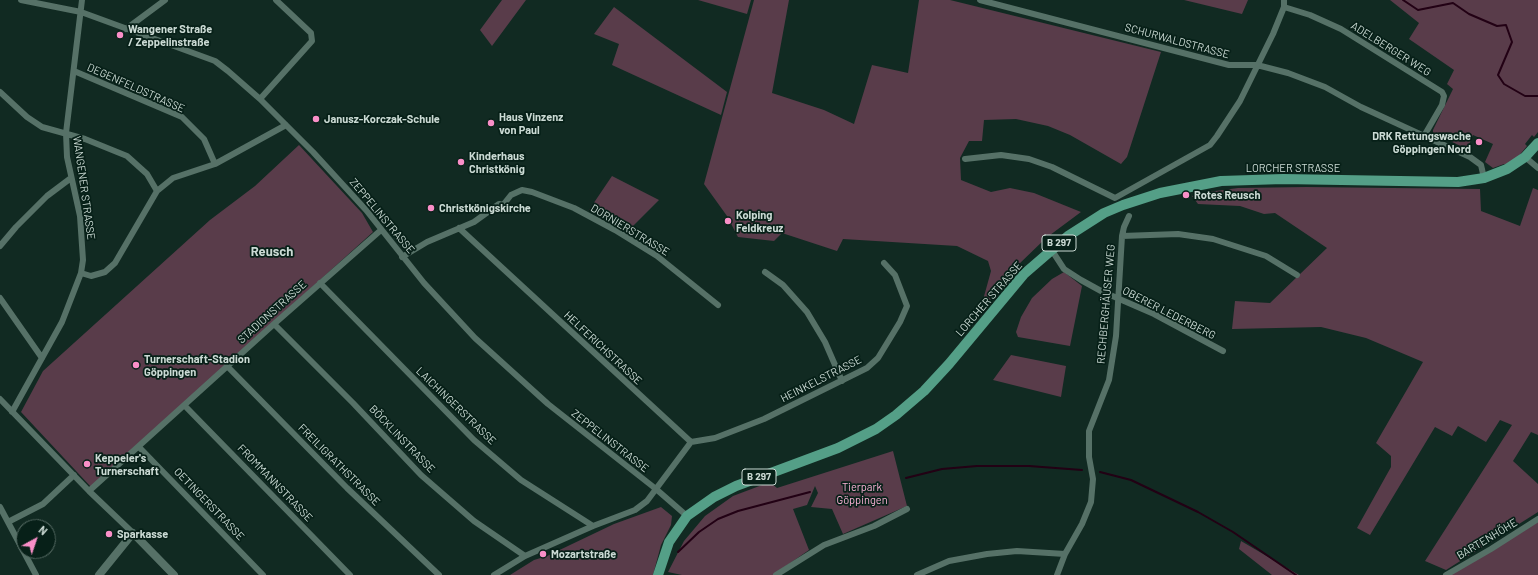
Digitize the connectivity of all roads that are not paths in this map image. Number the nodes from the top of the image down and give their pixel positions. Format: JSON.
{"nodes":[{"id":1,"x":21,"y":0,"type":"edge"},
{"id":2,"x":82,"y":0,"type":"edge"},
{"id":3,"x":165,"y":0,"type":"edge"},
{"id":4,"x":276,"y":0,"type":"edge"},
{"id":5,"x":980,"y":0,"type":"edge"},
{"id":6,"x":1284,"y":0,"type":"edge"},
{"id":7,"x":1284,"y":7,"type":"junction"},
{"id":8,"x":81,"y":12,"type":"junction"},
{"id":9,"x":126,"y":29,"type":"junction"},
{"id":10,"x":1257,"y":65,"type":"junction"},
{"id":11,"x":74,"y":71,"type":"junction"},
{"id":12,"x":0,"y":92,"type":"edge"},
{"id":13,"x":260,"y":99,"type":"junction"},
{"id":14,"x":286,"y":124,"type":"junction"},
{"id":15,"x":66,"y":132,"type":"junction"},
{"id":16,"x":1424,"y":136,"type":"junction"},
{"id":17,"x":1538,"y":143,"type":"edge"},
{"id":18,"x":1525,"y":157,"type":"junction"},
{"id":19,"x":965,"y":159,"type":"dead end"},
{"id":20,"x":215,"y":164,"type":"junction"},
{"id":21,"x":1538,"y":168,"type":"edge"},
{"id":22,"x":71,"y":178,"type":"junction"},
{"id":23,"x":1484,"y":178,"type":"junction"},
{"id":24,"x":157,"y":191,"type":"junction"},
{"id":25,"x":1129,"y":216,"type":"dead end"},
{"id":26,"x":459,"y":228,"type":"junction"},
{"id":27,"x":381,"y":230,"type":"junction"},
{"id":28,"x":1122,"y":236,"type":"junction"},
{"id":29,"x":0,"y":246,"type":"edge"},
{"id":30,"x":1051,"y":249,"type":"junction"},
{"id":31,"x":402,"y":257,"type":"junction"},
{"id":32,"x":884,"y":263,"type":"dead end"},
{"id":33,"x":765,"y":272,"type":"dead end"},
{"id":34,"x":81,"y":273,"type":"junction"},
{"id":35,"x":1298,"y":275,"type":"dead end"},
{"id":36,"x":320,"y":283,"type":"junction"},
{"id":37,"x":0,"y":298,"type":"edge"},
{"id":38,"x":1119,"y":298,"type":"junction"},
{"id":39,"x":718,"y":305,"type":"dead end"},
{"id":40,"x":274,"y":324,"type":"junction"},
{"id":41,"x":1223,"y":351,"type":"dead end"},
{"id":42,"x":42,"y":358,"type":"junction"},
{"id":43,"x":227,"y":366,"type":"junction"},
{"id":44,"x":842,"y":381,"type":"junction"},
{"id":45,"x":0,"y":399,"type":"edge"},
{"id":46,"x":185,"y":406,"type":"junction"},
{"id":47,"x":12,"y":412,"type":"junction"},
{"id":48,"x":691,"y":442,"type":"junction"},
{"id":49,"x":139,"y":447,"type":"junction"},
{"id":50,"x":74,"y":475,"type":"junction"},
{"id":51,"x":656,"y":489,"type":"junction"},
{"id":52,"x":90,"y":491,"type":"junction"},
{"id":53,"x":0,"y":507,"type":"edge"},
{"id":54,"x":907,"y":509,"type":"dead end"},
{"id":55,"x":687,"y":516,"type":"junction"},
{"id":56,"x":1538,"y":519,"type":"edge"},
{"id":57,"x":8,"y":522,"type":"junction"},
{"id":58,"x":593,"y":526,"type":"junction"},
{"id":59,"x":133,"y":533,"type":"junction"},
{"id":60,"x":1065,"y":554,"type":"junction"},
{"id":61,"x":525,"y":556,"type":"junction"},
{"id":62,"x":36,"y":575,"type":"edge"},
{"id":63,"x":99,"y":575,"type":"edge"},
{"id":64,"x":174,"y":575,"type":"edge"},
{"id":65,"x":263,"y":575,"type":"edge"},
{"id":66,"x":350,"y":575,"type":"edge"},
{"id":67,"x":439,"y":575,"type":"edge"},
{"id":68,"x":494,"y":575,"type":"edge"},
{"id":69,"x":658,"y":575,"type":"edge"},
{"id":70,"x":776,"y":575,"type":"edge"},
{"id":71,"x":917,"y":575,"type":"edge"},
{"id":72,"x":1057,"y":575,"type":"edge"},
{"id":73,"x":1446,"y":575,"type":"edge"}],
"edges":[{"from":1,"to":8,"type":"street","name":"ZEPPELINSTRASSE"},
{"from":2,"to":8,"type":"street","name":"WANGENER STRASSE"},
{"from":3,"to":9,"type":"street"},
{"from":4,"to":13,"type":"street"},
{"from":5,"to":10,"type":"street","name":"SCHURWALDSTRASSE"},
{"from":6,"to":7,"type":"street"},
{"from":7,"to":10,"type":"street"},
{"from":7,"to":16,"type":"street","name":"ADELBERGER WEG"},
{"from":8,"to":9,"type":"street","name":"ZEPPELINSTRASSE"},
{"from":8,"to":11,"type":"street","name":"WANGENER STRASSE"},
{"from":9,"to":13,"type":"street","name":"ZEPPELINSTRASSE"},
{"from":10,"to":16,"type":"street","name":"SCHURWALDSTRASSE"},
{"from":10,"to":19,"type":"street"},
{"from":11,"to":15,"type":"street","name":"WANGENER STRASSE"},
{"from":11,"to":20,"type":"street","name":"DEGENFELDSTRASSE"},
{"from":12,"to":15,"type":"street"},
{"from":13,"to":14,"type":"street","name":"ZEPPELINSTRASSE"},
{"from":14,"to":20,"type":"street"},
{"from":14,"to":27,"type":"street","name":"ZEPPELINSTRASSE"},
{"from":15,"to":22,"type":"street","name":"WANGENER STRASSE"},
{"from":15,"to":24,"type":"street"},
{"from":16,"to":23,"type":"street","name":"SCHURWALDSTRASSE"},
{"from":17,"to":18,"type":"main road","name":"LORCHER STRASSE","number":"B 297"},
{"from":18,"to":21,"type":"street"},
{"from":18,"to":23,"type":"main road","name":"LORCHER STRASSE","number":"B 297"},
{"from":20,"to":24,"type":"street"},
{"from":22,"to":29,"type":"street"},
{"from":22,"to":34,"type":"street","name":"WANGENER STRASSE"},
{"from":23,"to":30,"type":"main road","name":"LORCHER STRASSE","number":"B 297"},
{"from":24,"to":34,"type":"street"},
{"from":25,"to":28,"type":"street","name":"RECHBERGHÄUSER WEG"},
{"from":26,"to":31,"type":"street"},
{"from":26,"to":39,"type":"street","name":"DORNIERSTRASSE"},
{"from":26,"to":48,"type":"street","name":"HELFERICHSTRASSE"},
{"from":27,"to":31,"type":"street","name":"ZEPPELINSTRASSE"},
{"from":27,"to":36,"type":"street","name":"STADIONSTRASSE"},
{"from":28,"to":35,"type":"street"},
{"from":28,"to":38,"type":"street","name":"RECHBERGHÄUSER WEG"},
{"from":30,"to":38,"type":"street","name":"OBERER LEDERBERG"},
{"from":30,"to":55,"type":"main road","name":"LORCHER STRASSE","number":"B 297"},
{"from":31,"to":51,"type":"street","name":"ZEPPELINSTRASSE"},
{"from":32,"to":44,"type":"street","name":"HEINKELSTRASSE"},
{"from":33,"to":44,"type":"street"},
{"from":34,"to":42,"type":"street","name":"WANGENER STRASSE"},
{"from":36,"to":40,"type":"street","name":"STADIONSTRASSE"},
{"from":36,"to":58,"type":"street","name":"LAICHINGERSTRASSE"},
{"from":37,"to":42,"type":"street"},
{"from":38,"to":41,"type":"street","name":"OBERER LEDERBERG"},
{"from":38,"to":60,"type":"street","name":"RECHBERGHÄUSER WEG"},
{"from":40,"to":43,"type":"street","name":"STADIONSTRASSE"},
{"from":40,"to":61,"type":"street","name":"BÖCKLINSTRASSE"},
{"from":42,"to":47,"type":"street","name":"WANGENER STRASSE"},
{"from":43,"to":46,"type":"street","name":"STADIONSTRASSE"},
{"from":43,"to":67,"type":"street","name":"FREILIGRATHSTRASSE"},
{"from":44,"to":48,"type":"street","name":"HEINKELSTRASSE"},
{"from":45,"to":47,"type":"street"},
{"from":46,"to":49,"type":"street","name":"STADIONSTRASSE"},
{"from":46,"to":66,"type":"street","name":"FROMMANNSTRASSE"},
{"from":47,"to":50,"type":"street"},
{"from":48,"to":51,"type":"street"},
{"from":49,"to":52,"type":"street","name":"STADIONSTRASSE"},
{"from":49,"to":65,"type":"street","name":"OETINGERSTRASSE"},
{"from":50,"to":52,"type":"street"},
{"from":50,"to":57,"type":"street"},
{"from":51,"to":55,"type":"street","name":"ZEPPELINSTRASSE"},
{"from":51,"to":58,"type":"street"},
{"from":52,"to":59,"type":"street"},
{"from":53,"to":57,"type":"street"},
{"from":54,"to":70,"type":"street"},
{"from":55,"to":69,"type":"main road","name":"LORCHER STRASSE","number":"B 297"},
{"from":56,"to":73,"type":"street","name":"BARTENHÖHE"},
{"from":57,"to":62,"type":"street"},
{"from":58,"to":61,"type":"street"},
{"from":59,"to":63,"type":"street"},
{"from":59,"to":64,"type":"street"},
{"from":60,"to":71,"type":"street"},
{"from":60,"to":72,"type":"street","name":"RECHBERGHÄUSER WEG"},
{"from":61,"to":68,"type":"street"}]}
